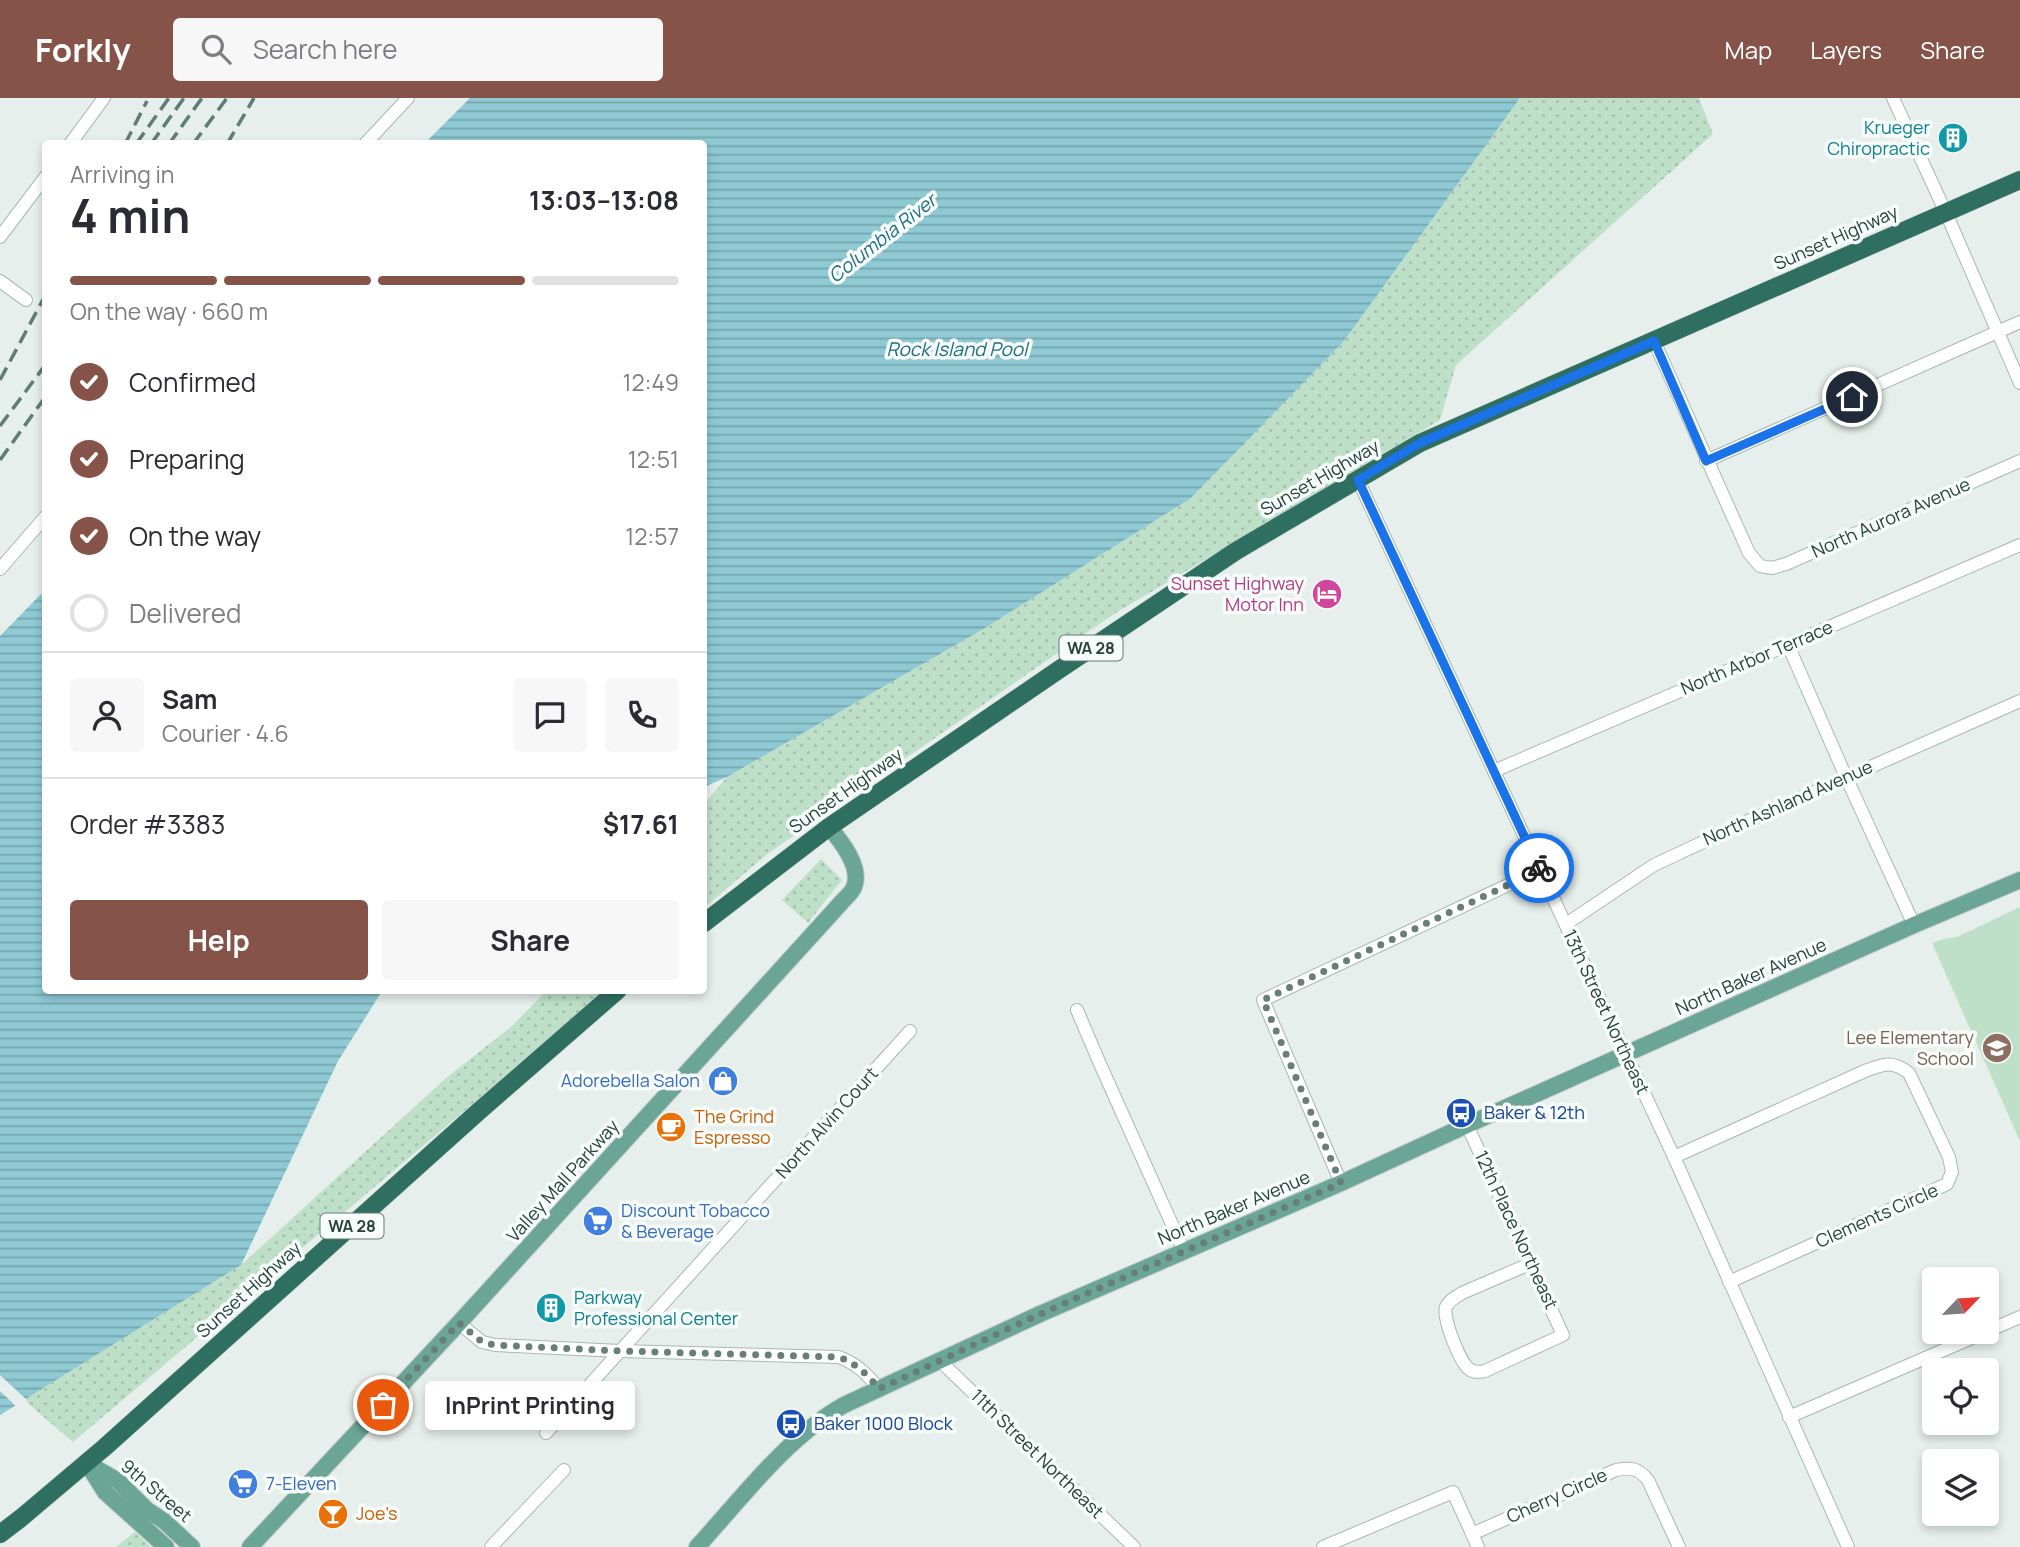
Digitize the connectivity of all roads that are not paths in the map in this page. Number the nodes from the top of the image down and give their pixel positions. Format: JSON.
{"nodes":[{"id":1,"x":104,"y":98,"type":"edge"},
{"id":2,"x":408,"y":98,"type":"edge"},
{"id":3,"x":1892,"y":98,"type":"edge"},
{"id":4,"x":73,"y":140,"type":"edge"},
{"id":5,"x":369,"y":140,"type":"edge"},
{"id":6,"x":2020,"y":180,"type":"edge"},
{"id":7,"x":42,"y":181,"type":"edge"},
{"id":8,"x":1946,"y":213,"type":"junction"},
{"id":9,"x":0,"y":237,"type":"edge"},
{"id":10,"x":0,"y":281,"type":"edge"},
{"id":11,"x":26,"y":300,"type":"dead end"},
{"id":12,"x":2020,"y":322,"type":"edge"},
{"id":13,"x":1997,"y":332,"type":"junction"},
{"id":14,"x":1654,"y":341,"type":"junction"},
{"id":15,"x":2020,"y":383,"type":"edge"},
{"id":16,"x":1706,"y":461,"type":"junction"},
{"id":17,"x":2020,"y":461,"type":"edge"},
{"id":18,"x":1358,"y":480,"type":"junction"},
{"id":19,"x":42,"y":521,"type":"edge"},
{"id":20,"x":2020,"y":545,"type":"edge"},
{"id":21,"x":0,"y":569,"type":"edge"},
{"id":22,"x":1788,"y":645,"type":"junction"},
{"id":23,"x":2020,"y":701,"type":"edge"},
{"id":24,"x":1494,"y":771,"type":"junction"},
{"id":25,"x":1846,"y":777,"type":"junction"},
{"id":26,"x":829,"y":827,"type":"junction"},
{"id":27,"x":1540,"y":870,"type":"junction"},
{"id":28,"x":2020,"y":880,"type":"edge"},
{"id":29,"x":707,"y":921,"type":"edge"},
{"id":30,"x":1566,"y":924,"type":"junction"},
{"id":31,"x":1914,"y":925,"type":"junction"},
{"id":32,"x":613,"y":994,"type":"edge"},
{"id":33,"x":1077,"y":1010,"type":"dead end"},
{"id":34,"x":910,"y":1031,"type":"dead end"},
{"id":35,"x":1626,"y":1054,"type":"junction"},
{"id":36,"x":1467,"y":1125,"type":"junction"},
{"id":37,"x":1674,"y":1157,"type":"junction"},
{"id":38,"x":1341,"y":1183,"type":"junction"},
{"id":39,"x":1184,"y":1251,"type":"junction"},
{"id":40,"x":1532,"y":1263,"type":"junction"},
{"id":41,"x":1729,"y":1282,"type":"junction"},
{"id":42,"x":459,"y":1323,"type":"junction"},
{"id":43,"x":2017,"y":1323,"type":"edge"},
{"id":44,"x":620,"y":1351,"type":"junction"},
{"id":45,"x":939,"y":1360,"type":"junction"},
{"id":46,"x":879,"y":1389,"type":"junction"},
{"id":47,"x":1789,"y":1417,"type":"junction"},
{"id":48,"x":546,"y":1433,"type":"dead end"},
{"id":49,"x":87,"y":1463,"type":"junction"},
{"id":50,"x":564,"y":1470,"type":"dead end"},
{"id":51,"x":0,"y":1534,"type":"edge"},
{"id":52,"x":1472,"y":1534,"type":"junction"},
{"id":53,"x":166,"y":1547,"type":"edge"},
{"id":54,"x":192,"y":1547,"type":"edge"},
{"id":55,"x":250,"y":1547,"type":"edge"},
{"id":56,"x":491,"y":1547,"type":"edge"},
{"id":57,"x":697,"y":1547,"type":"edge"},
{"id":58,"x":1133,"y":1547,"type":"edge"},
{"id":59,"x":1323,"y":1547,"type":"edge"},
{"id":60,"x":1478,"y":1547,"type":"edge"},
{"id":61,"x":1679,"y":1547,"type":"edge"},
{"id":62,"x":1848,"y":1547,"type":"edge"}],
"edges":[{"from":1,"to":4,"type":"street"},
{"from":2,"to":5,"type":"street"},
{"from":3,"to":8,"type":"street"},
{"from":6,"to":8,"type":"highway","name":"Sunset Highway","number":"WA 28"},
{"from":7,"to":9,"type":"street"},
{"from":8,"to":13,"type":"street"},
{"from":8,"to":14,"type":"highway","name":"Sunset Highway","number":"WA 28"},
{"from":10,"to":11,"type":"street"},
{"from":12,"to":13,"type":"street"},
{"from":13,"to":15,"type":"street"},
{"from":13,"to":16,"type":"street"},
{"from":14,"to":16,"type":"street"},
{"from":14,"to":18,"type":"highway","name":"Sunset Highway","number":"WA 28"},
{"from":16,"to":17,"type":"street","name":"North Aurora Avenue"},
{"from":18,"to":24,"type":"street","name":"13th Street Northeast"},
{"from":18,"to":26,"type":"highway","name":"Sunset Highway","number":"WA 28"},
{"from":19,"to":21,"type":"street"},
{"from":20,"to":22,"type":"street","name":"North Arbor Terrace"},
{"from":22,"to":24,"type":"street","name":"North Arbor Terrace"},
{"from":22,"to":25,"type":"street"},
{"from":23,"to":25,"type":"street","name":"North Ashland Avenue"},
{"from":24,"to":27,"type":"street","name":"13th Street Northeast"},
{"from":25,"to":30,"type":"street","name":"North Ashland Avenue"},
{"from":25,"to":31,"type":"street"},
{"from":26,"to":29,"type":"highway","name":"Sunset Highway","number":"WA 28"},
{"from":26,"to":42,"type":"main road","name":"Valley Mall Parkway"},
{"from":27,"to":30,"type":"street","name":"13th Street Northeast"},
{"from":27,"to":38,"type":"street"},
{"from":28,"to":31,"type":"main road","name":"North Baker Avenue"},
{"from":30,"to":35,"type":"street","name":"13th Street Northeast"},
{"from":31,"to":35,"type":"main road","name":"North Baker Avenue"},
{"from":32,"to":49,"type":"highway","name":"Sunset Highway","number":"WA 28"},
{"from":33,"to":39,"type":"street"},
{"from":34,"to":44,"type":"street","name":"North Alvin Court"},
{"from":35,"to":36,"type":"main road","name":"North Baker Avenue"},
{"from":35,"to":37,"type":"street","name":"13th Street Northeast"},
{"from":36,"to":38,"type":"main road","name":"North Baker Avenue"},
{"from":36,"to":40,"type":"street","name":"12th Place Northeast"},
{"from":37,"to":41,"type":"street","name":"13th Street Northeast"},
{"from":37,"to":41,"type":"street","name":"Clements Circle"},
{"from":38,"to":39,"type":"main road","name":"North Baker Avenue"},
{"from":39,"to":45,"type":"main road","name":"North Baker Avenue"},
{"from":40,"to":40,"type":"street","name":"12th Place Northeast"},
{"from":41,"to":47,"type":"street","name":"13th Street Northeast"},
{"from":42,"to":44,"type":"street"},
{"from":42,"to":55,"type":"main road","name":"Valley Mall Parkway"},
{"from":43,"to":47,"type":"street"},
{"from":44,"to":46,"type":"street"},
{"from":44,"to":48,"type":"street","name":"North Alvin Court"},
{"from":45,"to":46,"type":"main road","name":"North Baker Avenue"},
{"from":45,"to":58,"type":"street","name":"11th Street Northeast"},
{"from":46,"to":57,"type":"main road","name":"North Baker Avenue"},
{"from":47,"to":62,"type":"street","name":"13th Street Northeast"},
{"from":49,"to":51,"type":"highway","name":"Sunset Highway","number":"WA 28"},
{"from":49,"to":53,"type":"main road","name":"9th Street"},
{"from":49,"to":54,"type":"main road","name":"9th Street"},
{"from":50,"to":56,"type":"street"},
{"from":52,"to":59,"type":"street"},
{"from":52,"to":60,"type":"street"},
{"from":52,"to":61,"type":"street","name":"Cherry Circle"}]}
